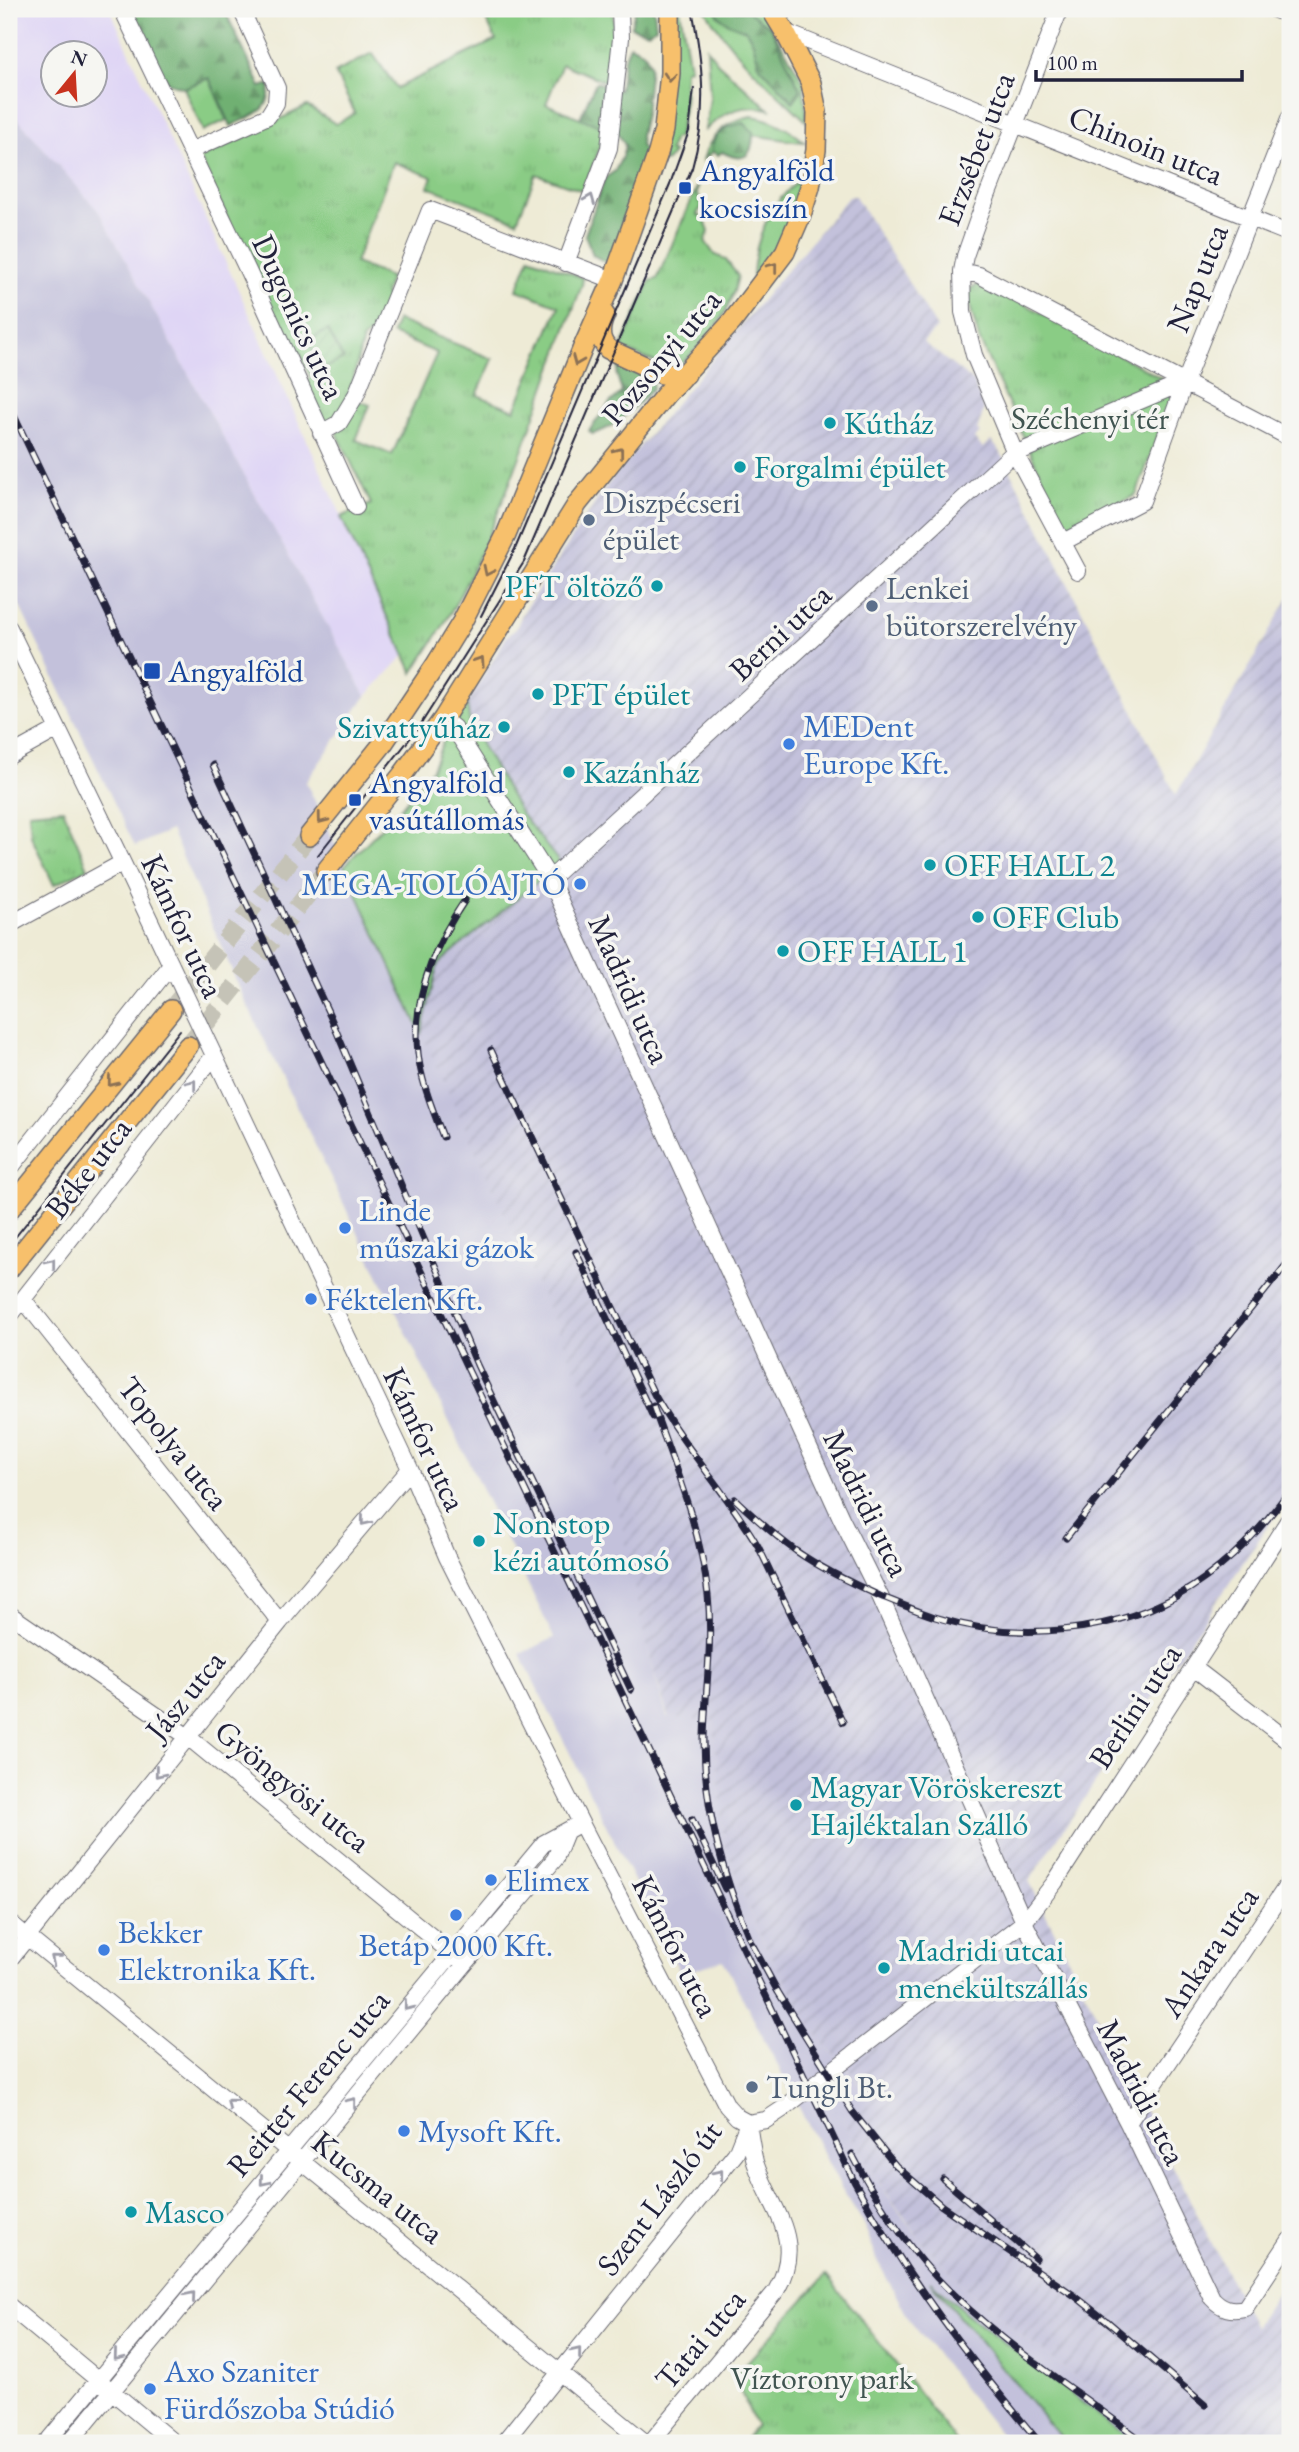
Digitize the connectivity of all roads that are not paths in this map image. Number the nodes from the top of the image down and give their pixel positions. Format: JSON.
{"nodes":[{"id":1,"x":122,"y":9,"type":"edge"},
{"id":2,"x":241,"y":9,"type":"edge"},
{"id":3,"x":620,"y":9,"type":"edge"},
{"id":4,"x":670,"y":9,"type":"edge"},
{"id":5,"x":771,"y":9,"type":"edge"},
{"id":6,"x":1060,"y":9,"type":"edge"},
{"id":7,"x":1273,"y":9,"type":"edge"},
{"id":8,"x":1290,"y":16,"type":"edge"},
{"id":9,"x":786,"y":32,"type":"junction"},
{"id":10,"x":1290,"y":117,"type":"edge"},
{"id":11,"x":1016,"y":124,"type":"junction"},
{"id":12,"x":190,"y":151,"type":"junction"},
{"id":13,"x":1252,"y":218,"type":"junction"},
{"id":14,"x":1290,"y":234,"type":"edge"},
{"id":15,"x":566,"y":263,"type":"junction"},
{"id":16,"x":962,"y":271,"type":"junction"},
{"id":17,"x":613,"y":280,"type":"junction"},
{"id":18,"x":685,"y":374,"type":"junction"},
{"id":19,"x":1185,"y":382,"type":"junction"},
{"id":20,"x":321,"y":433,"type":"junction"},
{"id":21,"x":1290,"y":438,"type":"edge"},
{"id":22,"x":1015,"y":453,"type":"junction"},
{"id":23,"x":356,"y":507,"type":"dead end"},
{"id":24,"x":1063,"y":542,"type":"junction"},
{"id":25,"x":1078,"y":571,"type":"dead end"},
{"id":26,"x":9,"y":628,"type":"edge"},
{"id":27,"x":443,"y":719,"type":"junction"},
{"id":28,"x":58,"y":729,"type":"junction"},
{"id":29,"x":9,"y":756,"type":"edge"},
{"id":30,"x":309,"y":836,"type":"tunnel mouth"},
{"id":31,"x":122,"y":863,"type":"junction"},
{"id":32,"x":327,"y":871,"type":"tunnel mouth"},
{"id":33,"x":550,"y":879,"type":"junction"},
{"id":34,"x":9,"y":925,"type":"edge"},
{"id":35,"x":171,"y":965,"type":"junction"},
{"id":36,"x":171,"y":1010,"type":"tunnel mouth"},
{"id":37,"x":188,"y":1046,"type":"tunnel mouth"},
{"id":38,"x":213,"y":1057,"type":"junction"},
{"id":39,"x":9,"y":1170,"type":"edge"},
{"id":40,"x":9,"y":1210,"type":"edge"},
{"id":41,"x":9,"y":1269,"type":"edge"},
{"id":42,"x":23,"y":1299,"type":"junction"},
{"id":43,"x":9,"y":1317,"type":"edge"},
{"id":44,"x":410,"y":1469,"type":"junction"},
{"id":45,"x":1290,"y":1518,"type":"edge"},
{"id":46,"x":9,"y":1614,"type":"edge"},
{"id":47,"x":280,"y":1622,"type":"junction"},
{"id":48,"x":1194,"y":1668,"type":"junction"},
{"id":49,"x":188,"y":1737,"type":"junction"},
{"id":50,"x":1290,"y":1742,"type":"edge"},
{"id":51,"x":581,"y":1823,"type":"junction"},
{"id":52,"x":1290,"y":1881,"type":"edge"},
{"id":53,"x":9,"y":1922,"type":"edge"},
{"id":54,"x":1024,"y":1922,"type":"junction"},
{"id":55,"x":28,"y":1936,"type":"junction"},
{"id":56,"x":458,"y":1959,"type":"junction"},
{"id":57,"x":9,"y":1960,"type":"edge"},
{"id":58,"x":748,"y":2123,"type":"junction"},
{"id":59,"x":1128,"y":2123,"type":"junction"},
{"id":60,"x":289,"y":2150,"type":"junction"},
{"id":61,"x":303,"y":2161,"type":"junction"},
{"id":62,"x":1290,"y":2241,"type":"edge"},
{"id":63,"x":9,"y":2306,"type":"edge"},
{"id":64,"x":560,"y":2373,"type":"junction"},
{"id":65,"x":98,"y":2380,"type":"junction"},
{"id":66,"x":111,"y":2392,"type":"junction"},
{"id":67,"x":47,"y":2443,"type":"edge"},
{"id":68,"x":69,"y":2443,"type":"edge"},
{"id":69,"x":174,"y":2443,"type":"edge"},
{"id":70,"x":503,"y":2443,"type":"edge"},
{"id":71,"x":648,"y":2443,"type":"edge"}],
"edges":[{"from":1,"to":12,"type":"street","name":"Dugonics utca"},
{"from":2,"to":12,"type":"street"},
{"from":15,"to":3,"type":"street","one_way":true},
{"from":4,"to":17,"type":"main road","name":"Pozsonyi utca","one_way":true},
{"from":5,"to":9,"type":"main road","name":"Pozsonyi utca"},
{"from":6,"to":11,"type":"street","name":"Erzsébet utca"},
{"from":7,"to":8,"type":"street"},
{"from":9,"to":11,"type":"street","name":"Chinoin utca"},
{"from":18,"to":9,"type":"main road","name":"Pozsonyi utca","one_way":true},
{"from":10,"to":13,"type":"street","name":"Nap utca"},
{"from":11,"to":13,"type":"street","name":"Chinoin utca"},
{"from":11,"to":16,"type":"street","name":"Erzsébet utca"},
{"from":12,"to":20,"type":"street","name":"Dugonics utca"},
{"from":13,"to":14,"type":"street","name":"Chinoin utca"},
{"from":13,"to":19,"type":"street","name":"Nap utca"},
{"from":15,"to":17,"type":"street"},
{"from":15,"to":20,"type":"street"},
{"from":16,"to":19,"type":"street"},
{"from":16,"to":22,"type":"street"},
{"from":17,"to":18,"type":"main road"},
{"from":17,"to":30,"type":"main road","name":"Pozsonyi utca","one_way":true},
{"from":27,"to":18,"type":"main road","name":"Pozsonyi utca","one_way":true},
{"from":19,"to":21,"type":"street"},
{"from":19,"to":22,"type":"street"},
{"from":19,"to":24,"type":"street"},
{"from":20,"to":23,"type":"street","name":"Dugonics utca"},
{"from":22,"to":24,"type":"street"},
{"from":22,"to":33,"type":"street","name":"Berni utca"},
{"from":24,"to":25,"type":"street"},
{"from":26,"to":28,"type":"street","name":"Kámfor utca"},
{"from":27,"to":32,"type":"main road"},
{"from":27,"to":33,"type":"street","name":"Madridi utca"},
{"from":28,"to":29,"type":"street"},
{"from":28,"to":31,"type":"street","name":"Kámfor utca"},
{"from":31,"to":34,"type":"street"},
{"from":31,"to":35,"type":"street","name":"Kámfor utca"},
{"from":33,"to":54,"type":"street","name":"Madridi utca"},
{"from":35,"to":38,"type":"street","name":"Kámfor utca"},
{"from":35,"to":39,"type":"street","name":"Béke utca"},
{"from":36,"to":40,"type":"main road","name":"Béke utca","one_way":true},
{"from":37,"to":41,"type":"main road","name":"Béke utca"},
{"from":42,"to":38,"type":"street","name":"Béke utca","one_way":true},
{"from":38,"to":44,"type":"street","name":"Kámfor utca"},
{"from":42,"to":43,"type":"street","name":"Béke utca"},
{"from":42,"to":47,"type":"street","name":"Topolya utca"},
{"from":44,"to":47,"type":"street","name":"Jász utca","one_way":true},
{"from":44,"to":51,"type":"street","name":"Kámfor utca"},
{"from":45,"to":48,"type":"street","name":"Berlini utca"},
{"from":46,"to":49,"type":"street","name":"Gyöngyösi utca"},
{"from":47,"to":49,"type":"street","name":"Jász utca"},
{"from":48,"to":50,"type":"street"},
{"from":48,"to":54,"type":"street","name":"Berlini utca"},
{"from":49,"to":55,"type":"street","name":"Jász utca","one_way":true},
{"from":49,"to":56,"type":"street","name":"Gyöngyösi utca"},
{"from":51,"to":56,"type":"street","name":"Reitter Ferenc utca"},
{"from":51,"to":58,"type":"street","name":"Kámfor utca"},
{"from":52,"to":59,"type":"street","name":"Ankara utca"},
{"from":53,"to":55,"type":"street","name":"Kucsma utca"},
{"from":54,"to":58,"type":"street","name":"Szent László út"},
{"from":54,"to":59,"type":"street","name":"Madridi utca"},
{"from":55,"to":57,"type":"street","name":"Jász utca"},
{"from":60,"to":55,"type":"street","name":"Kucsma utca","one_way":true},
{"from":56,"to":60,"type":"street","name":"Reitter Ferenc utca","one_way":true},
{"from":61,"to":56,"type":"street","name":"Reitter Ferenc utca","one_way":true},
{"from":64,"to":58,"type":"street","name":"Szent László út","one_way":true},
{"from":58,"to":71,"type":"street","name":"Tatai utca"},
{"from":59,"to":62,"type":"street","name":"Madridi utca"},
{"from":60,"to":61,"type":"street","name":"Kucsma utca"},
{"from":60,"to":65,"type":"street","name":"Reitter Ferenc utca","one_way":true},
{"from":61,"to":64,"type":"street","name":"Kucsma utca"},
{"from":66,"to":61,"type":"street","name":"Reitter Ferenc utca","one_way":true},
{"from":63,"to":65,"type":"street"},
{"from":64,"to":70,"type":"street","name":"Szent László út"},
{"from":64,"to":71,"type":"street","name":"Kucsma utca"},
{"from":65,"to":66,"type":"street"},
{"from":65,"to":67,"type":"street","name":"Reitter Ferenc utca"},
{"from":66,"to":68,"type":"street","name":"Reitter Ferenc utca"},
{"from":66,"to":69,"type":"street"}]}
